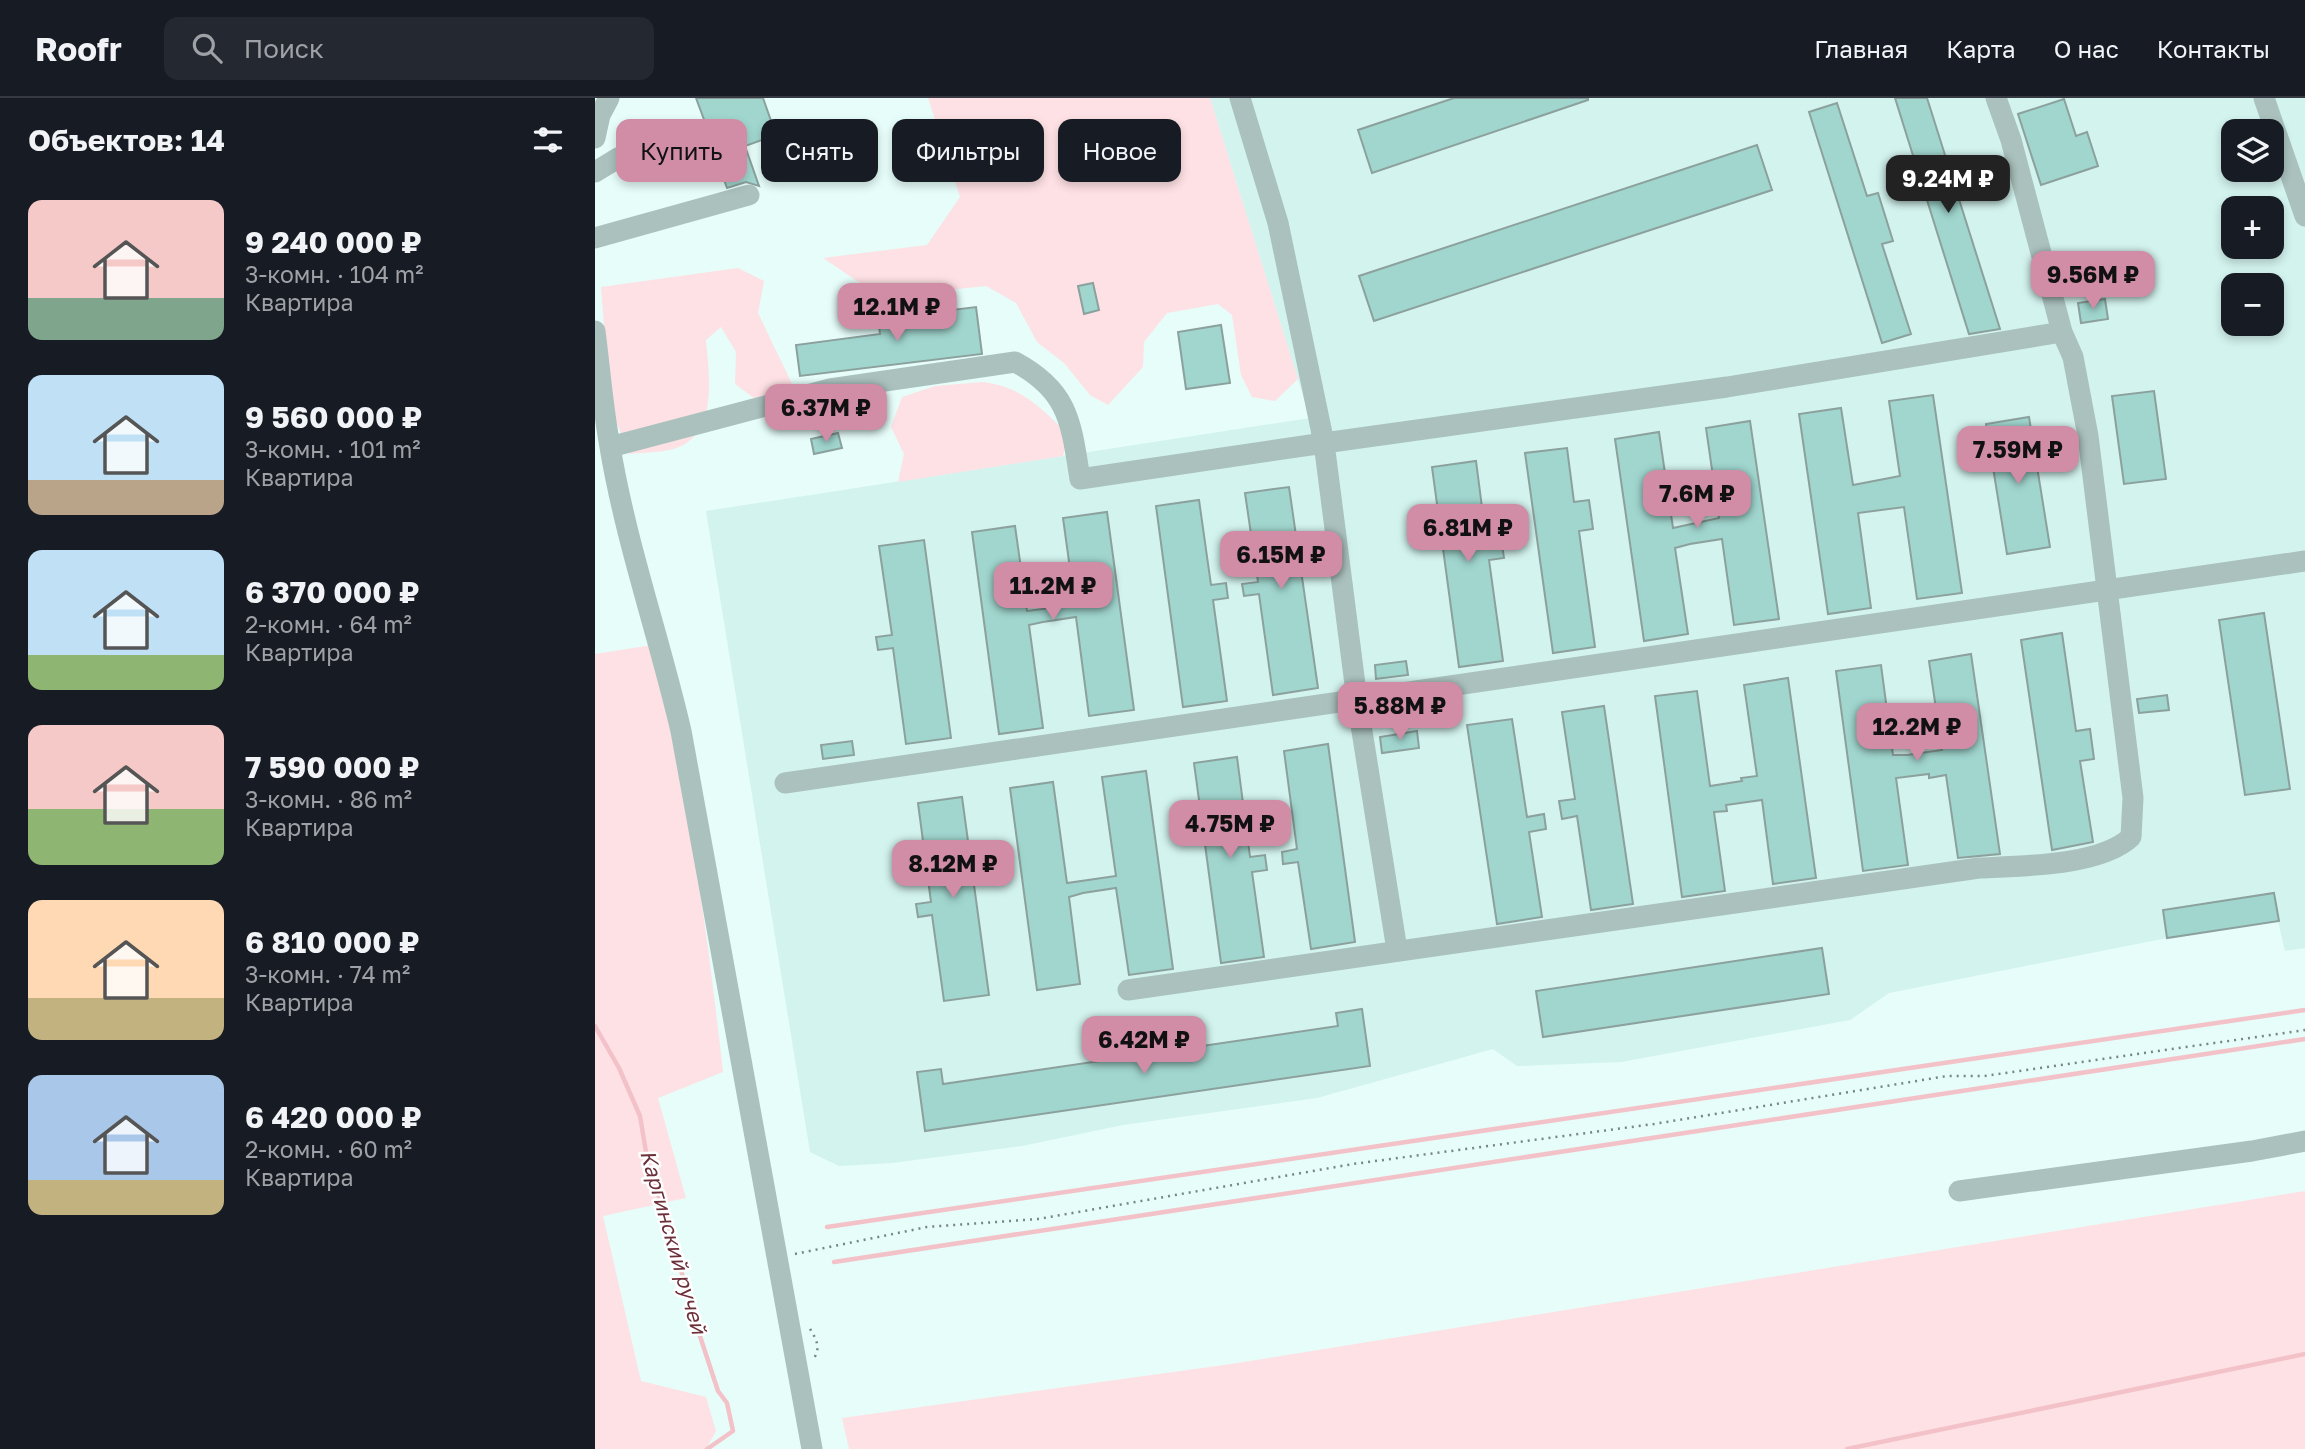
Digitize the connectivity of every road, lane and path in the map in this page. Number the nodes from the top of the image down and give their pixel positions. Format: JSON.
{"nodes":[{"id":1,"x":609,"y":98,"type":"edge"},
{"id":2,"x":1240,"y":98,"type":"edge"},
{"id":3,"x":1996,"y":98,"type":"edge"},
{"id":4,"x":2264,"y":98,"type":"edge"},
{"id":5,"x":595,"y":138,"type":"edge"},
{"id":6,"x":616,"y":159,"type":"edge"},
{"id":7,"x":595,"y":172,"type":"edge"},
{"id":8,"x":749,"y":195,"type":"dead end"},
{"id":9,"x":2305,"y":216,"type":"edge"},
{"id":10,"x":595,"y":238,"type":"edge"},
{"id":11,"x":595,"y":331,"type":"edge"},
{"id":12,"x":2062,"y":332,"type":"junction"},
{"id":13,"x":1324,"y":443,"type":"junction"},
{"id":14,"x":610,"y":447,"type":"junction"},
{"id":15,"x":2305,"y":561,"type":"edge"},
{"id":16,"x":2107,"y":590,"type":"junction"},
{"id":17,"x":1357,"y":700,"type":"junction"},
{"id":18,"x":785,"y":783,"type":"dead end"},
{"id":19,"x":1397,"y":950,"type":"junction"},
{"id":20,"x":1128,"y":990,"type":"dead end"},
{"id":21,"x":2305,"y":1030,"type":"edge"},
{"id":22,"x":2305,"y":1140,"type":"edge"},
{"id":23,"x":1959,"y":1191,"type":"dead end"},
{"id":24,"x":792,"y":1258,"type":"dead end"},
{"id":25,"x":808,"y":1328,"type":"dead end"},
{"id":26,"x":796,"y":1356,"type":"junction"},
{"id":27,"x":812,"y":1449,"type":"edge"}],
"edges":[{"from":1,"to":5,"type":"lane"},
{"from":2,"to":13,"type":"lane"},
{"from":3,"to":12,"type":"lane"},
{"from":4,"to":9,"type":"lane"},
{"from":6,"to":7,"type":"lane"},
{"from":8,"to":10,"type":"lane"},
{"from":11,"to":14,"type":"lane"},
{"from":12,"to":13,"type":"lane"},
{"from":12,"to":16,"type":"lane"},
{"from":13,"to":14,"type":"lane"},
{"from":13,"to":17,"type":"lane"},
{"from":14,"to":26,"type":"lane"},
{"from":15,"to":16,"type":"lane"},
{"from":16,"to":17,"type":"lane"},
{"from":16,"to":19,"type":"lane"},
{"from":17,"to":18,"type":"lane"},
{"from":17,"to":19,"type":"lane"},
{"from":19,"to":20,"type":"lane"},
{"from":21,"to":24,"type":"path"},
{"from":22,"to":23,"type":"lane"},
{"from":25,"to":26,"type":"path"},
{"from":26,"to":27,"type":"lane"}]}
